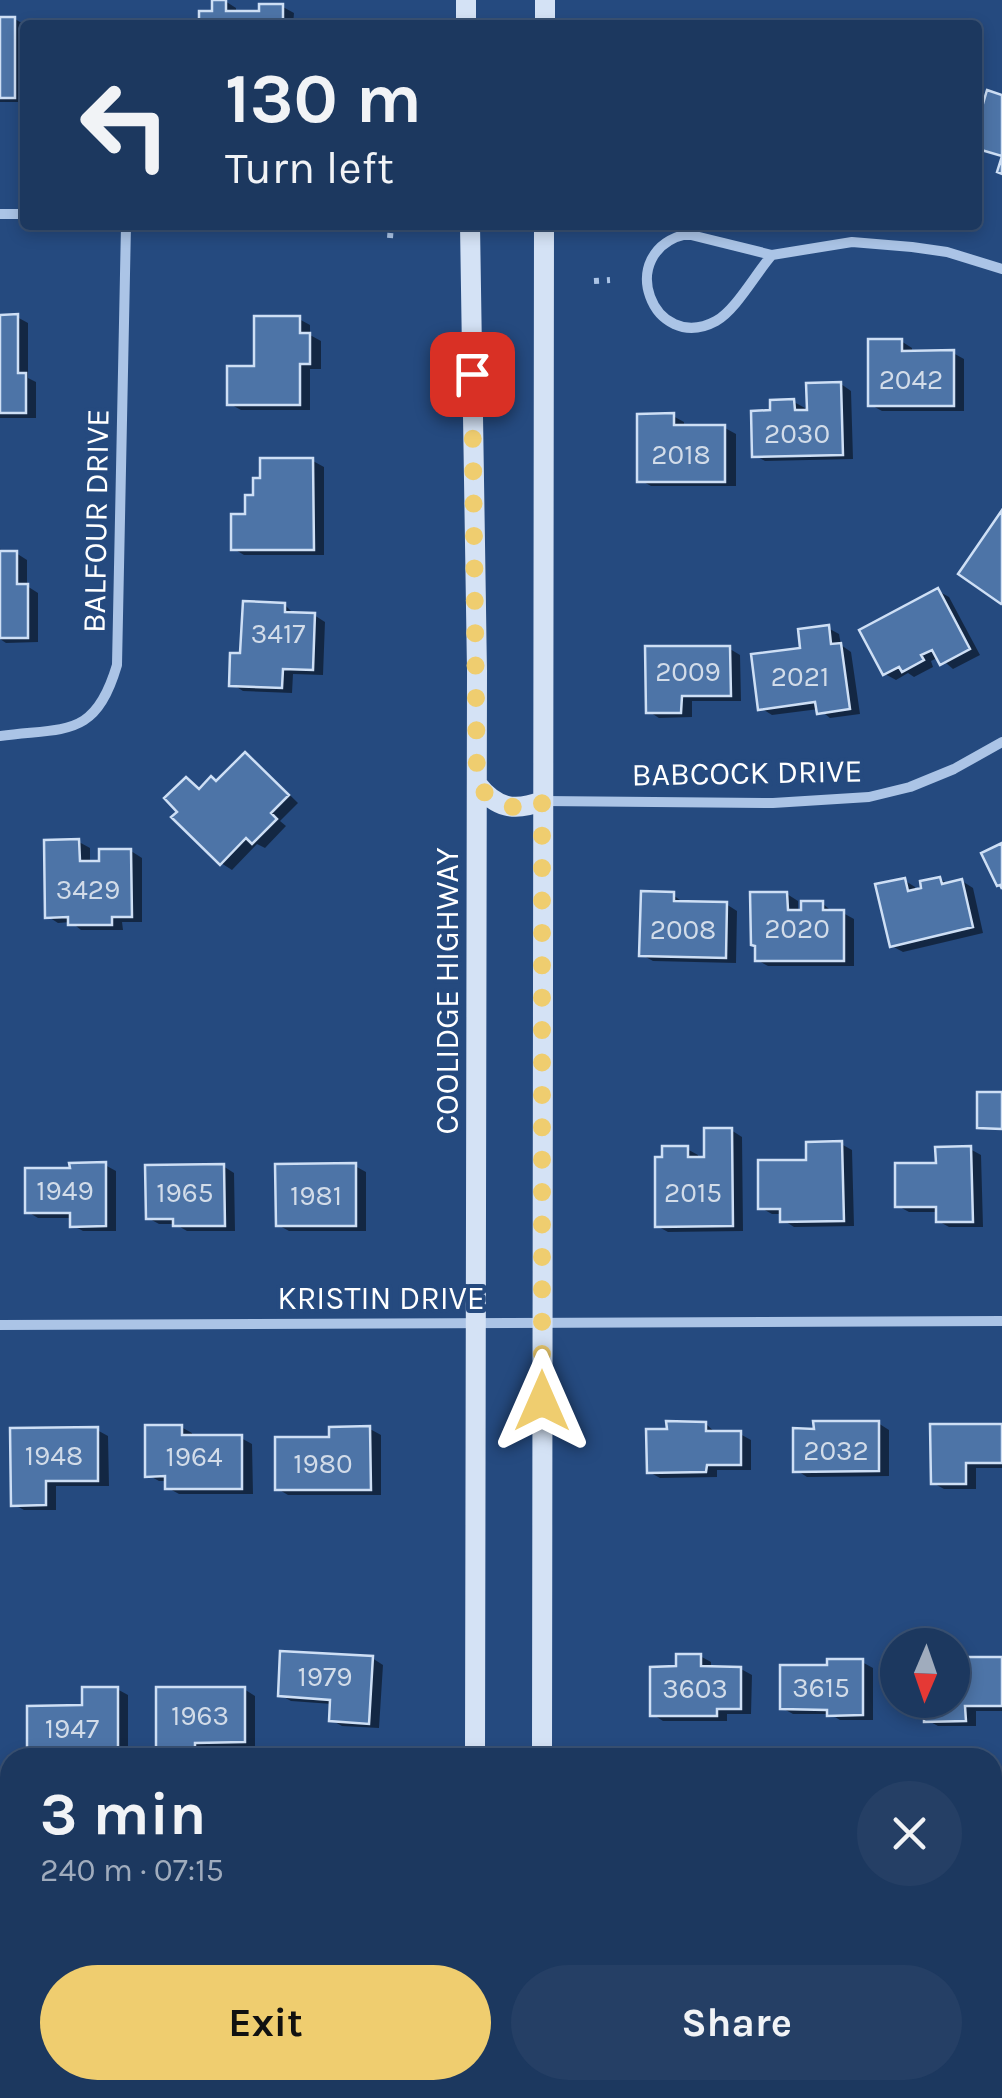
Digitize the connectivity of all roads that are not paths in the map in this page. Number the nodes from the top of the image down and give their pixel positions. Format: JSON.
{"nodes":[{"id":1,"x":126,"y":230,"type":"edge"},
{"id":2,"x":470,"y":230,"type":"edge"},
{"id":3,"x":544,"y":230,"type":"edge"},
{"id":4,"x":772,"y":255,"type":"junction"},
{"id":5,"x":1002,"y":270,"type":"edge"},
{"id":6,"x":0,"y":736,"type":"edge"},
{"id":7,"x":1002,"y":742,"type":"edge"},
{"id":8,"x":477,"y":784,"type":"junction"},
{"id":9,"x":542,"y":801,"type":"junction"},
{"id":10,"x":1002,"y":1321,"type":"edge"},
{"id":11,"x":476,"y":1322,"type":"junction"},
{"id":12,"x":542,"y":1322,"type":"junction"},
{"id":13,"x":0,"y":1325,"type":"edge"},
{"id":14,"x":475,"y":1748,"type":"edge"},
{"id":15,"x":542,"y":1748,"type":"edge"}],
"edges":[{"from":1,"to":6,"type":"street","name":"BALFOUR DRIVE"},
{"from":2,"to":8,"type":"main road","name":"COOLIDGE HIGHWAY"},
{"from":3,"to":9,"type":"main road"},
{"from":4,"to":4,"type":"street"},
{"from":4,"to":5,"type":"street"},
{"from":7,"to":9,"type":"street","name":"BABCOCK DRIVE"},
{"from":8,"to":9,"type":"main road"},
{"from":8,"to":11,"type":"main road","name":"COOLIDGE HIGHWAY"},
{"from":9,"to":12,"type":"main road"},
{"from":10,"to":12,"type":"street","name":"KRISTIN DRIVE"},
{"from":11,"to":12,"type":"street","name":"KRISTIN DRIVE"},
{"from":11,"to":13,"type":"street","name":"KRISTIN DRIVE"},
{"from":11,"to":14,"type":"main road","name":"COOLIDGE HIGHWAY"},
{"from":12,"to":15,"type":"main road"}]}
